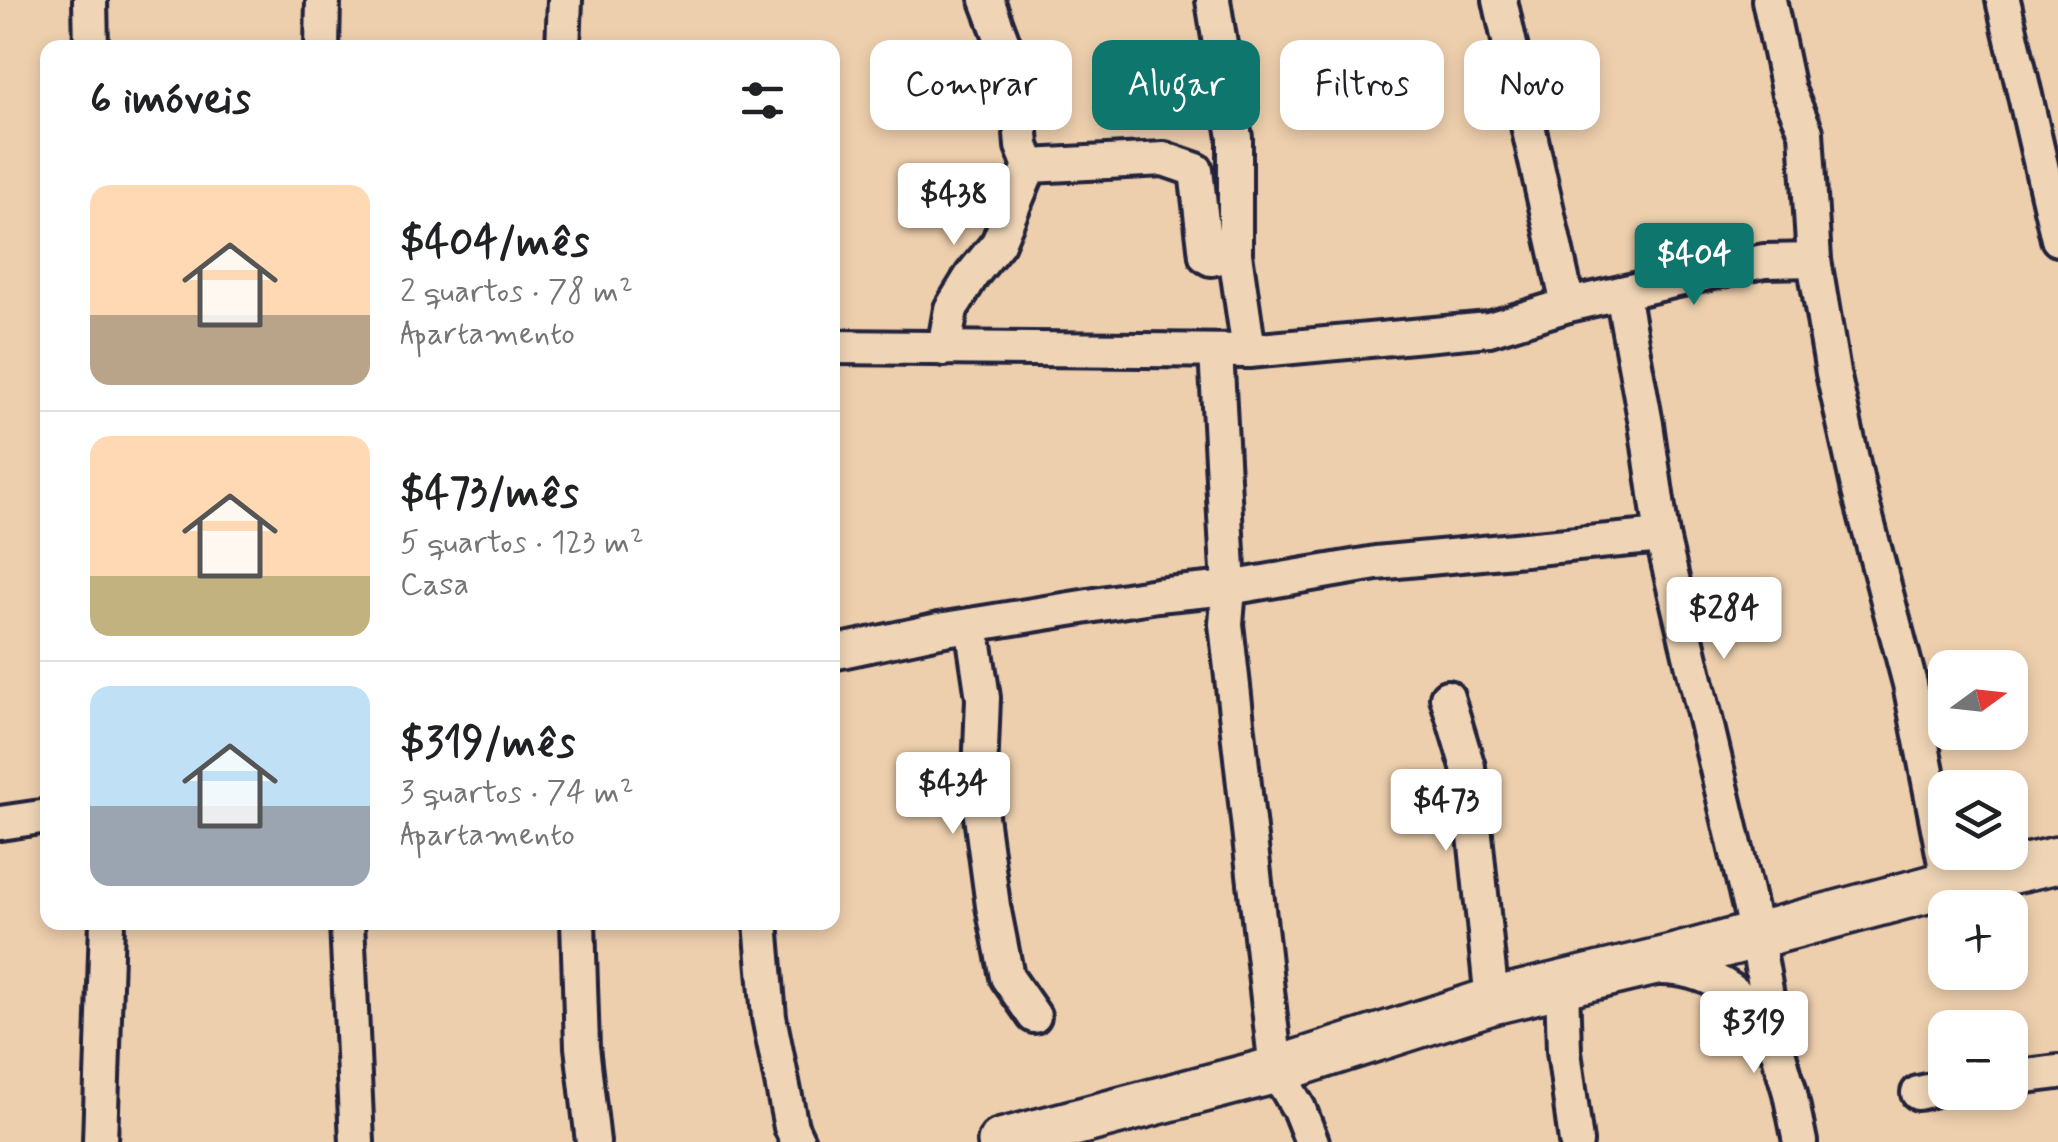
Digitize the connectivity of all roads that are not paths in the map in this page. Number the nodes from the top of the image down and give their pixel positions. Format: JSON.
{"nodes":[{"id":1,"x":90,"y":0,"type":"edge"},
{"id":2,"x":322,"y":0,"type":"edge"},
{"id":3,"x":565,"y":0,"type":"edge"},
{"id":4,"x":987,"y":0,"type":"edge"},
{"id":5,"x":1214,"y":0,"type":"edge"},
{"id":6,"x":1500,"y":0,"type":"edge"},
{"id":7,"x":1770,"y":0,"type":"edge"},
{"id":8,"x":2003,"y":0,"type":"edge"},
{"id":9,"x":91,"y":40,"type":"edge"},
{"id":10,"x":322,"y":40,"type":"edge"},
{"id":11,"x":563,"y":40,"type":"edge"},
{"id":12,"x":1030,"y":166,"type":"junction"},
{"id":13,"x":2058,"y":239,"type":"edge"},
{"id":14,"x":1235,"y":254,"type":"junction"},
{"id":15,"x":1814,"y":260,"type":"junction"},
{"id":16,"x":1622,"y":293,"type":"junction"},
{"id":17,"x":1568,"y":305,"type":"junction"},
{"id":18,"x":840,"y":347,"type":"edge"},
{"id":19,"x":944,"y":349,"type":"junction"},
{"id":20,"x":1233,"y":351,"type":"junction"},
{"id":21,"x":1662,"y":536,"type":"junction"},
{"id":22,"x":1229,"y":588,"type":"junction"},
{"id":23,"x":972,"y":625,"type":"junction"},
{"id":24,"x":840,"y":650,"type":"edge"},
{"id":25,"x":1447,"y":697,"type":"dead end"},
{"id":26,"x":40,"y":817,"type":"edge"},
{"id":27,"x":0,"y":823,"type":"edge"},
{"id":28,"x":2058,"y":860,"type":"edge"},
{"id":29,"x":1949,"y":884,"type":"junction"},
{"id":30,"x":107,"y":930,"type":"edge"},
{"id":31,"x":347,"y":930,"type":"edge"},
{"id":32,"x":578,"y":930,"type":"edge"},
{"id":33,"x":762,"y":930,"type":"edge"},
{"id":34,"x":1756,"y":934,"type":"junction"},
{"id":35,"x":1626,"y":968,"type":"junction"},
{"id":36,"x":1562,"y":984,"type":"junction"},
{"id":37,"x":1492,"y":1001,"type":"junction"},
{"id":38,"x":1034,"y":1016,"type":"dead end"},
{"id":39,"x":1774,"y":1040,"type":"junction"},
{"id":40,"x":1276,"y":1070,"type":"junction"},
{"id":41,"x":2058,"y":1072,"type":"edge"},
{"id":42,"x":2028,"y":1076,"type":"edge"},
{"id":43,"x":1094,"y":1131,"type":"edge"},
{"id":44,"x":100,"y":1142,"type":"edge"},
{"id":45,"x":357,"y":1142,"type":"edge"},
{"id":46,"x":594,"y":1142,"type":"edge"},
{"id":47,"x":798,"y":1142,"type":"edge"},
{"id":48,"x":1002,"y":1142,"type":"edge"},
{"id":49,"x":1312,"y":1142,"type":"edge"},
{"id":50,"x":1576,"y":1142,"type":"edge"},
{"id":51,"x":1800,"y":1142,"type":"edge"}],
"edges":[{"from":1,"to":9,"type":"street"},
{"from":2,"to":10,"type":"street"},
{"from":3,"to":11,"type":"street"},
{"from":4,"to":12,"type":"street"},
{"from":5,"to":14,"type":"street"},
{"from":6,"to":17,"type":"street"},
{"from":7,"to":15,"type":"street"},
{"from":8,"to":13,"type":"street"},
{"from":12,"to":14,"type":"street"},
{"from":12,"to":19,"type":"street"},
{"from":14,"to":20,"type":"street"},
{"from":15,"to":16,"type":"street"},
{"from":15,"to":29,"type":"street"},
{"from":16,"to":17,"type":"street"},
{"from":16,"to":21,"type":"street"},
{"from":17,"to":20,"type":"street"},
{"from":18,"to":19,"type":"street"},
{"from":19,"to":20,"type":"street"},
{"from":20,"to":22,"type":"street"},
{"from":21,"to":22,"type":"street"},
{"from":21,"to":34,"type":"street"},
{"from":22,"to":23,"type":"street"},
{"from":22,"to":40,"type":"street"},
{"from":23,"to":24,"type":"street"},
{"from":23,"to":38,"type":"street"},
{"from":25,"to":37,"type":"street"},
{"from":26,"to":27,"type":"street"},
{"from":28,"to":29,"type":"street"},
{"from":29,"to":34,"type":"street"},
{"from":30,"to":44,"type":"street"},
{"from":31,"to":45,"type":"street"},
{"from":32,"to":46,"type":"street"},
{"from":33,"to":47,"type":"street"},
{"from":34,"to":35,"type":"street"},
{"from":34,"to":39,"type":"street"},
{"from":35,"to":36,"type":"street"},
{"from":35,"to":39,"type":"street"},
{"from":36,"to":37,"type":"street"},
{"from":36,"to":50,"type":"street"},
{"from":37,"to":40,"type":"street"},
{"from":39,"to":51,"type":"street"},
{"from":40,"to":43,"type":"street"},
{"from":40,"to":49,"type":"street"},
{"from":41,"to":42,"type":"street"},
{"from":43,"to":48,"type":"street"}]}
